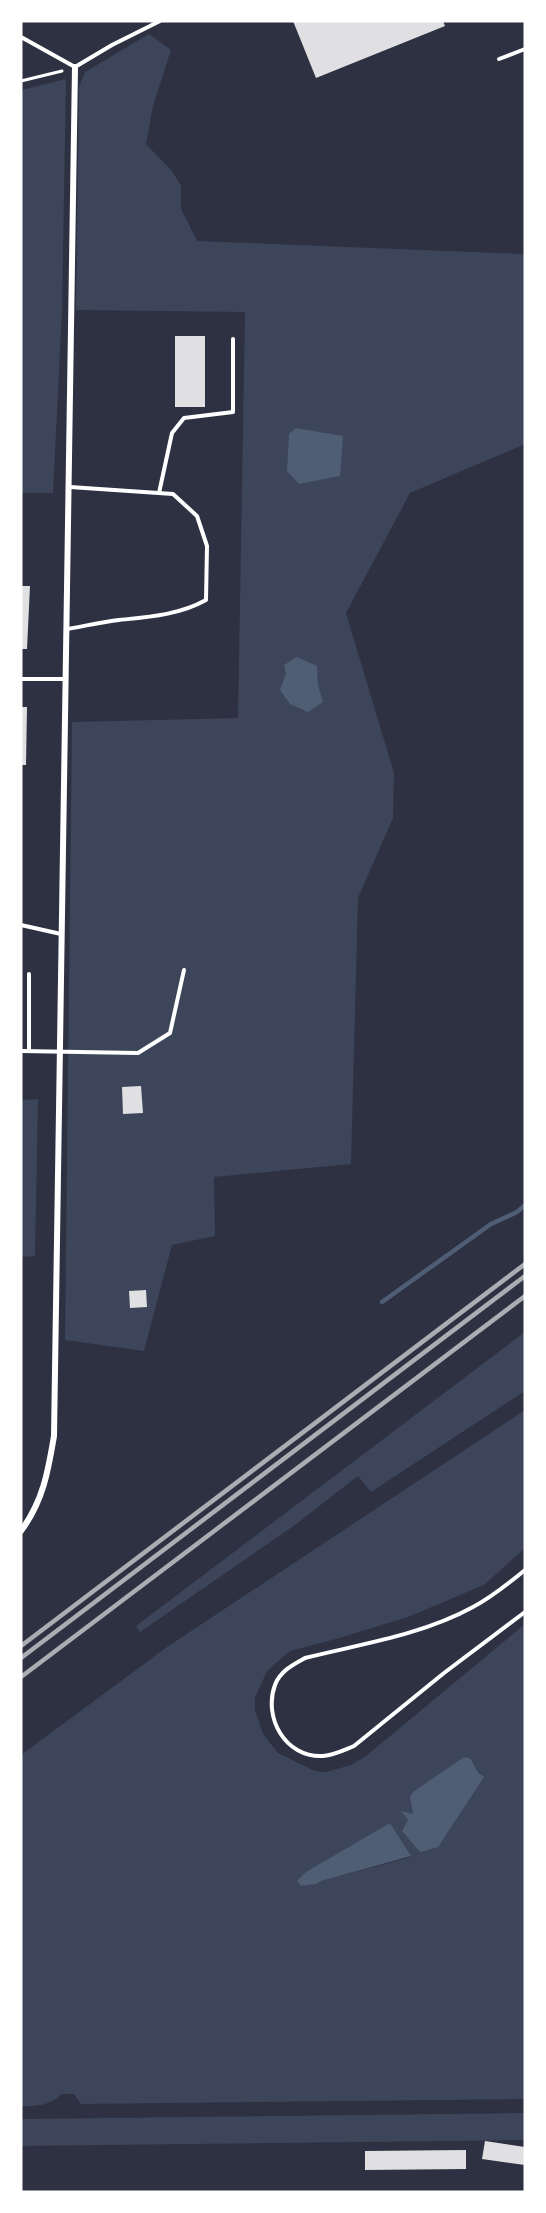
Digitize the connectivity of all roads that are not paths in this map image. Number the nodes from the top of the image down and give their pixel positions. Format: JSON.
{"nodes":[{"id":1,"x":160,"y":21,"type":"edge"},
{"id":2,"x":21,"y":37,"type":"edge"},
{"id":3,"x":525,"y":49,"type":"edge"},
{"id":4,"x":499,"y":58,"type":"dead end"},
{"id":5,"x":75,"y":67,"type":"junction"},
{"id":6,"x":233,"y":339,"type":"dead end"},
{"id":7,"x":70,"y":487,"type":"junction"},
{"id":8,"x":159,"y":493,"type":"junction"},
{"id":9,"x":68,"y":629,"type":"junction"},
{"id":10,"x":21,"y":679,"type":"edge"},
{"id":11,"x":67,"y":680,"type":"junction"},
{"id":12,"x":21,"y":925,"type":"edge"},
{"id":13,"x":62,"y":934,"type":"junction"},
{"id":14,"x":184,"y":970,"type":"dead end"},
{"id":15,"x":29,"y":974,"type":"dead end"},
{"id":16,"x":21,"y":1051,"type":"edge"},
{"id":17,"x":29,"y":1052,"type":"junction"},
{"id":18,"x":60,"y":1052,"type":"junction"},
{"id":19,"x":21,"y":1531,"type":"edge"},
{"id":20,"x":525,"y":1570,"type":"edge"},
{"id":21,"x":525,"y":1612,"type":"edge"}],
"edges":[{"from":1,"to":5,"type":"lane"},
{"from":2,"to":5,"type":"lane"},
{"from":3,"to":4,"type":"lane"},
{"from":5,"to":7,"type":"street"},
{"from":6,"to":8,"type":"lane"},
{"from":7,"to":8,"type":"lane"},
{"from":7,"to":9,"type":"street"},
{"from":8,"to":9,"type":"lane"},
{"from":9,"to":11,"type":"street"},
{"from":10,"to":11,"type":"lane"},
{"from":11,"to":13,"type":"street"},
{"from":12,"to":13,"type":"lane"},
{"from":13,"to":18,"type":"street"},
{"from":14,"to":18,"type":"lane"},
{"from":15,"to":17,"type":"lane"},
{"from":16,"to":17,"type":"lane"},
{"from":17,"to":18,"type":"lane"},
{"from":18,"to":19,"type":"street"},
{"from":20,"to":21,"type":"lane"}]}
